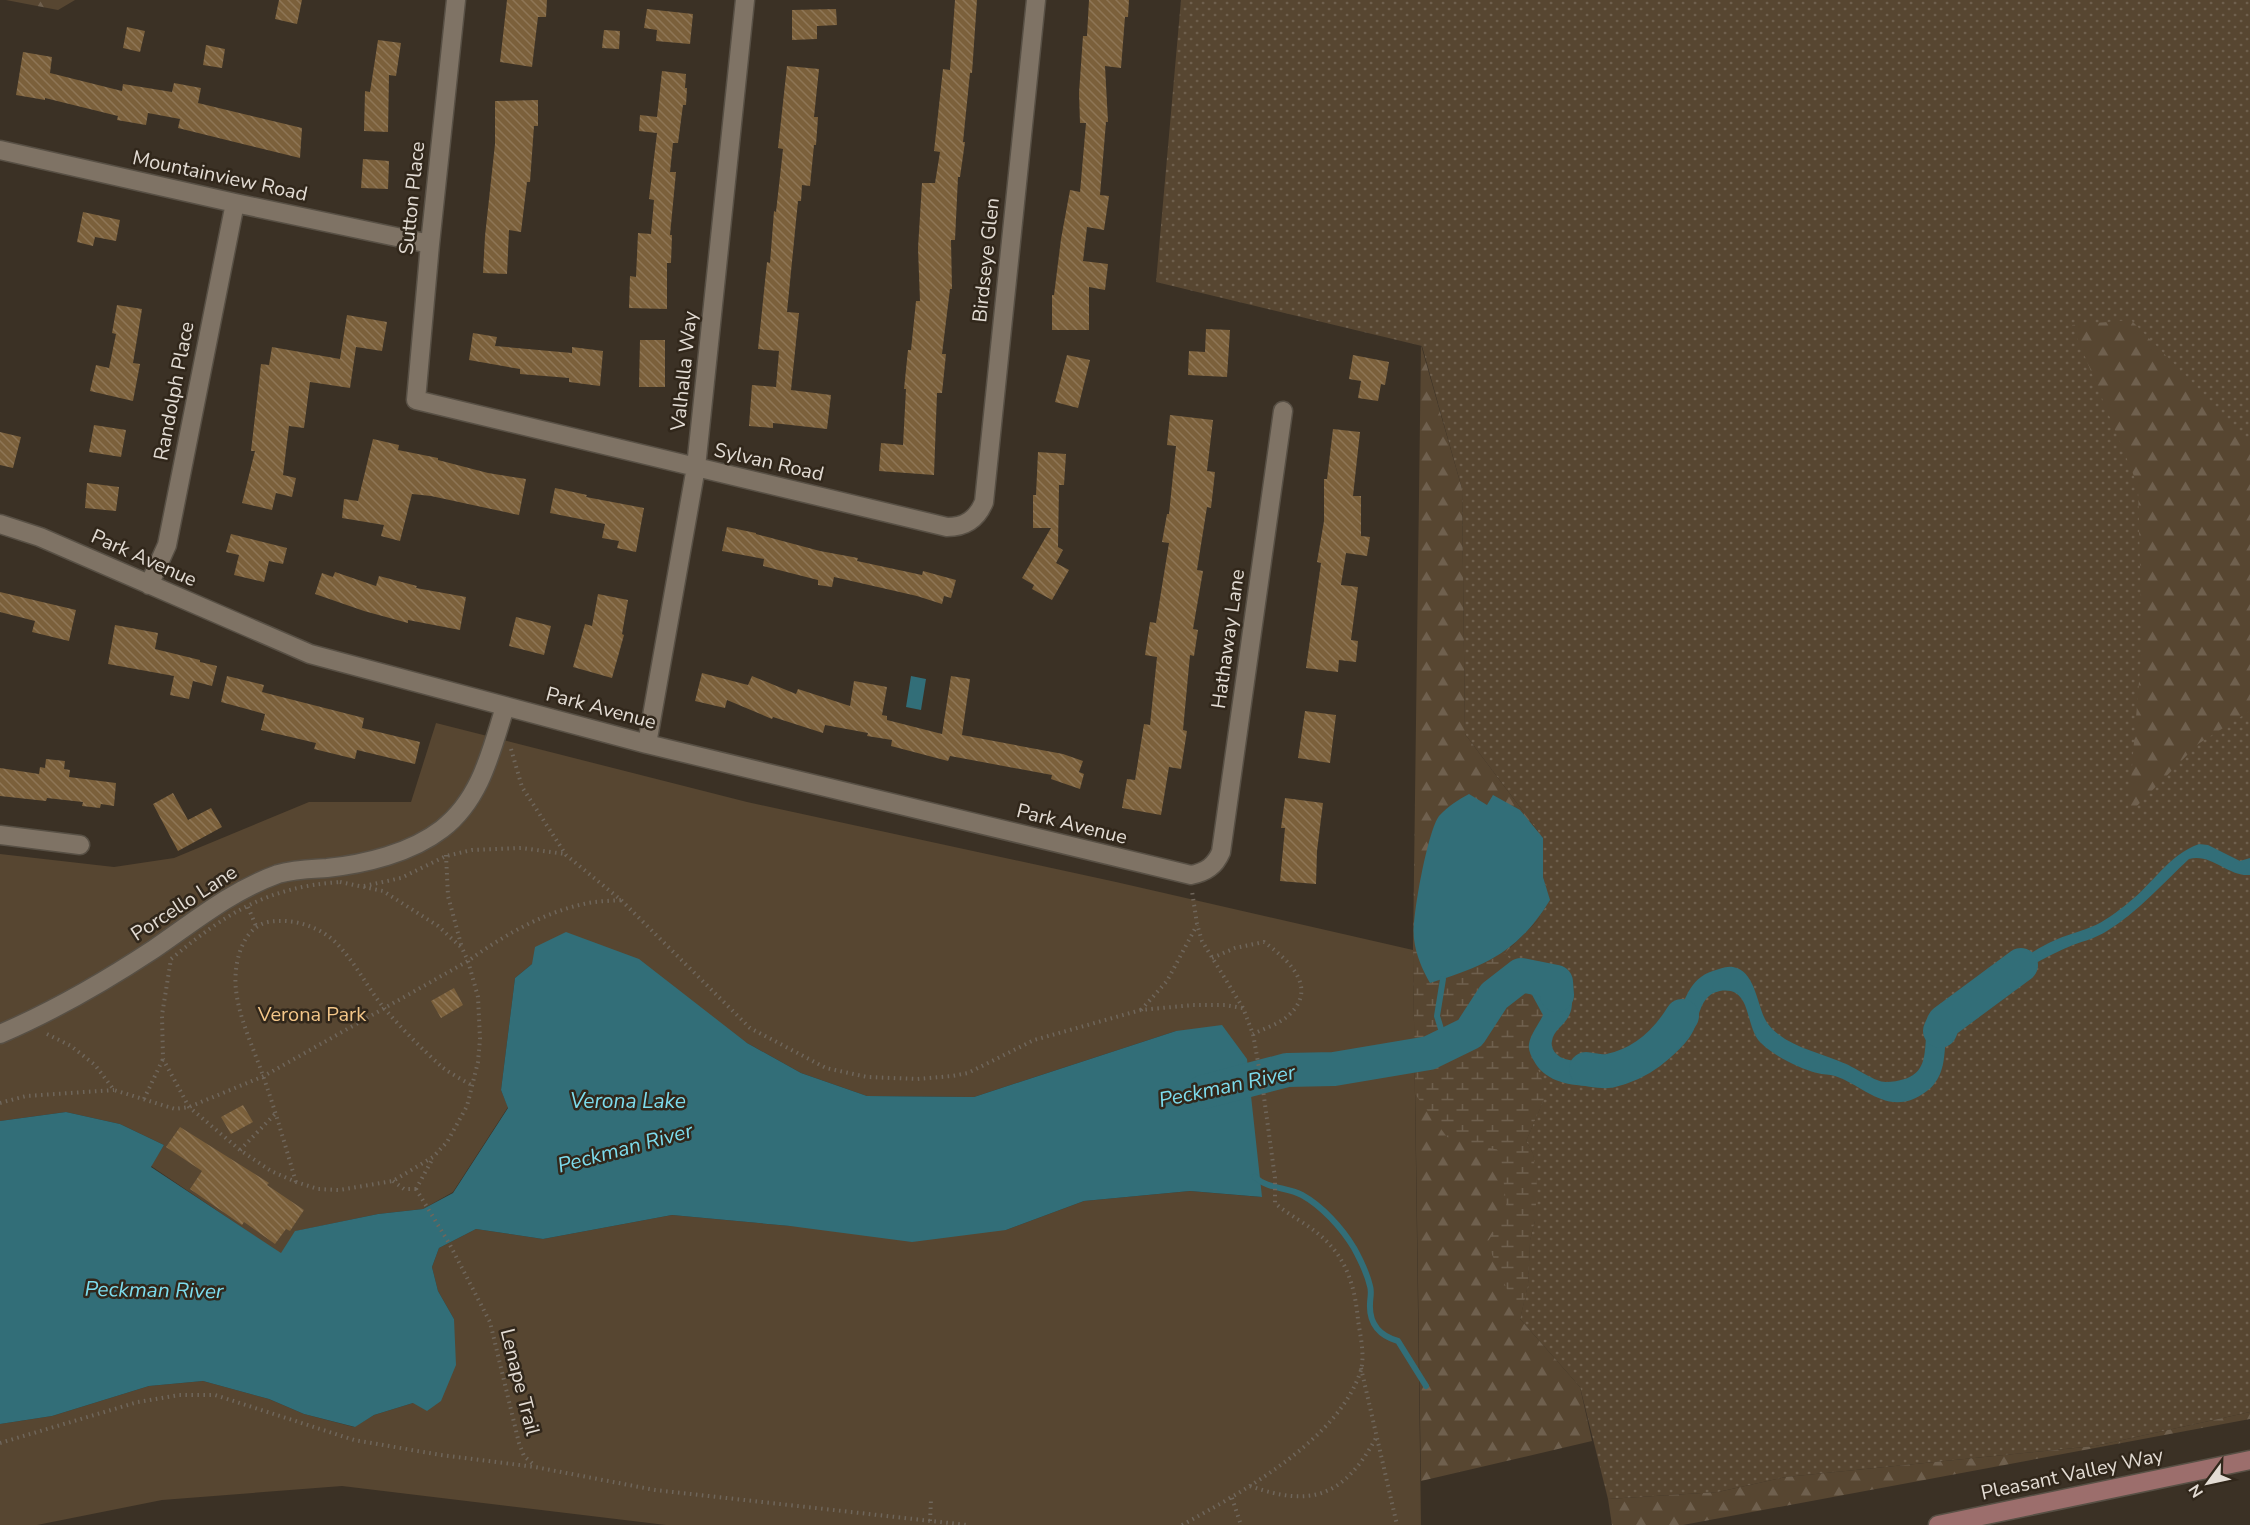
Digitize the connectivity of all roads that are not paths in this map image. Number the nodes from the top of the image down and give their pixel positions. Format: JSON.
{"nodes":[{"id":1,"x":456,"y":0,"type":"edge"},
{"id":2,"x":745,"y":0,"type":"edge"},
{"id":3,"x":1036,"y":0,"type":"edge"},
{"id":4,"x":0,"y":150,"type":"edge"},
{"id":5,"x":235,"y":203,"type":"junction"},
{"id":6,"x":430,"y":244,"type":"junction"},
{"id":7,"x":416,"y":400,"type":"joint"},
{"id":8,"x":1283,"y":411,"type":"dead end"},
{"id":9,"x":696,"y":467,"type":"junction"},
{"id":10,"x":971,"y":520,"type":"joint"},
{"id":11,"x":0,"y":524,"type":"edge"},
{"id":12,"x":149,"y":585,"type":"junction"},
{"id":13,"x":505,"y":706,"type":"junction"},
{"id":14,"x":647,"y":744,"type":"junction"},
{"id":15,"x":0,"y":835,"type":"edge"},
{"id":16,"x":80,"y":845,"type":"dead end"},
{"id":17,"x":1199,"y":872,"type":"joint"},
{"id":18,"x":0,"y":1034,"type":"edge"},
{"id":19,"x":2250,"y":1460,"type":"edge"},
{"id":20,"x":1938,"y":1525,"type":"edge"}],
"edges":[{"from":1,"to":6,"type":"street","name":"Sutton Place"},
{"from":2,"to":9,"type":"street","name":"Valhalla Way"},
{"from":3,"to":10,"type":"street","name":"Birdseye Glen"},
{"from":4,"to":5,"type":"street","name":"Mountainview Road"},
{"from":5,"to":6,"type":"street","name":"Mountainview Road"},
{"from":5,"to":12,"type":"street","name":"Randolph Place"},
{"from":6,"to":7,"type":"street","name":"Sutton Place"},
{"from":7,"to":9,"type":"street","name":"Sylvan Road"},
{"from":8,"to":17,"type":"street","name":"Hathaway Lane"},
{"from":9,"to":10,"type":"street","name":"Sylvan Road"},
{"from":9,"to":14,"type":"street","name":"Valhalla Way"},
{"from":11,"to":12,"type":"street","name":"Park Avenue"},
{"from":12,"to":13,"type":"street","name":"Park Avenue"},
{"from":13,"to":14,"type":"street","name":"Park Avenue"},
{"from":13,"to":18,"type":"street","name":"Porcello Lane"},
{"from":14,"to":17,"type":"street","name":"Park Avenue"},
{"from":15,"to":16,"type":"street"},
{"from":19,"to":20,"type":"main road","name":"Pleasant Valley Way"}]}
